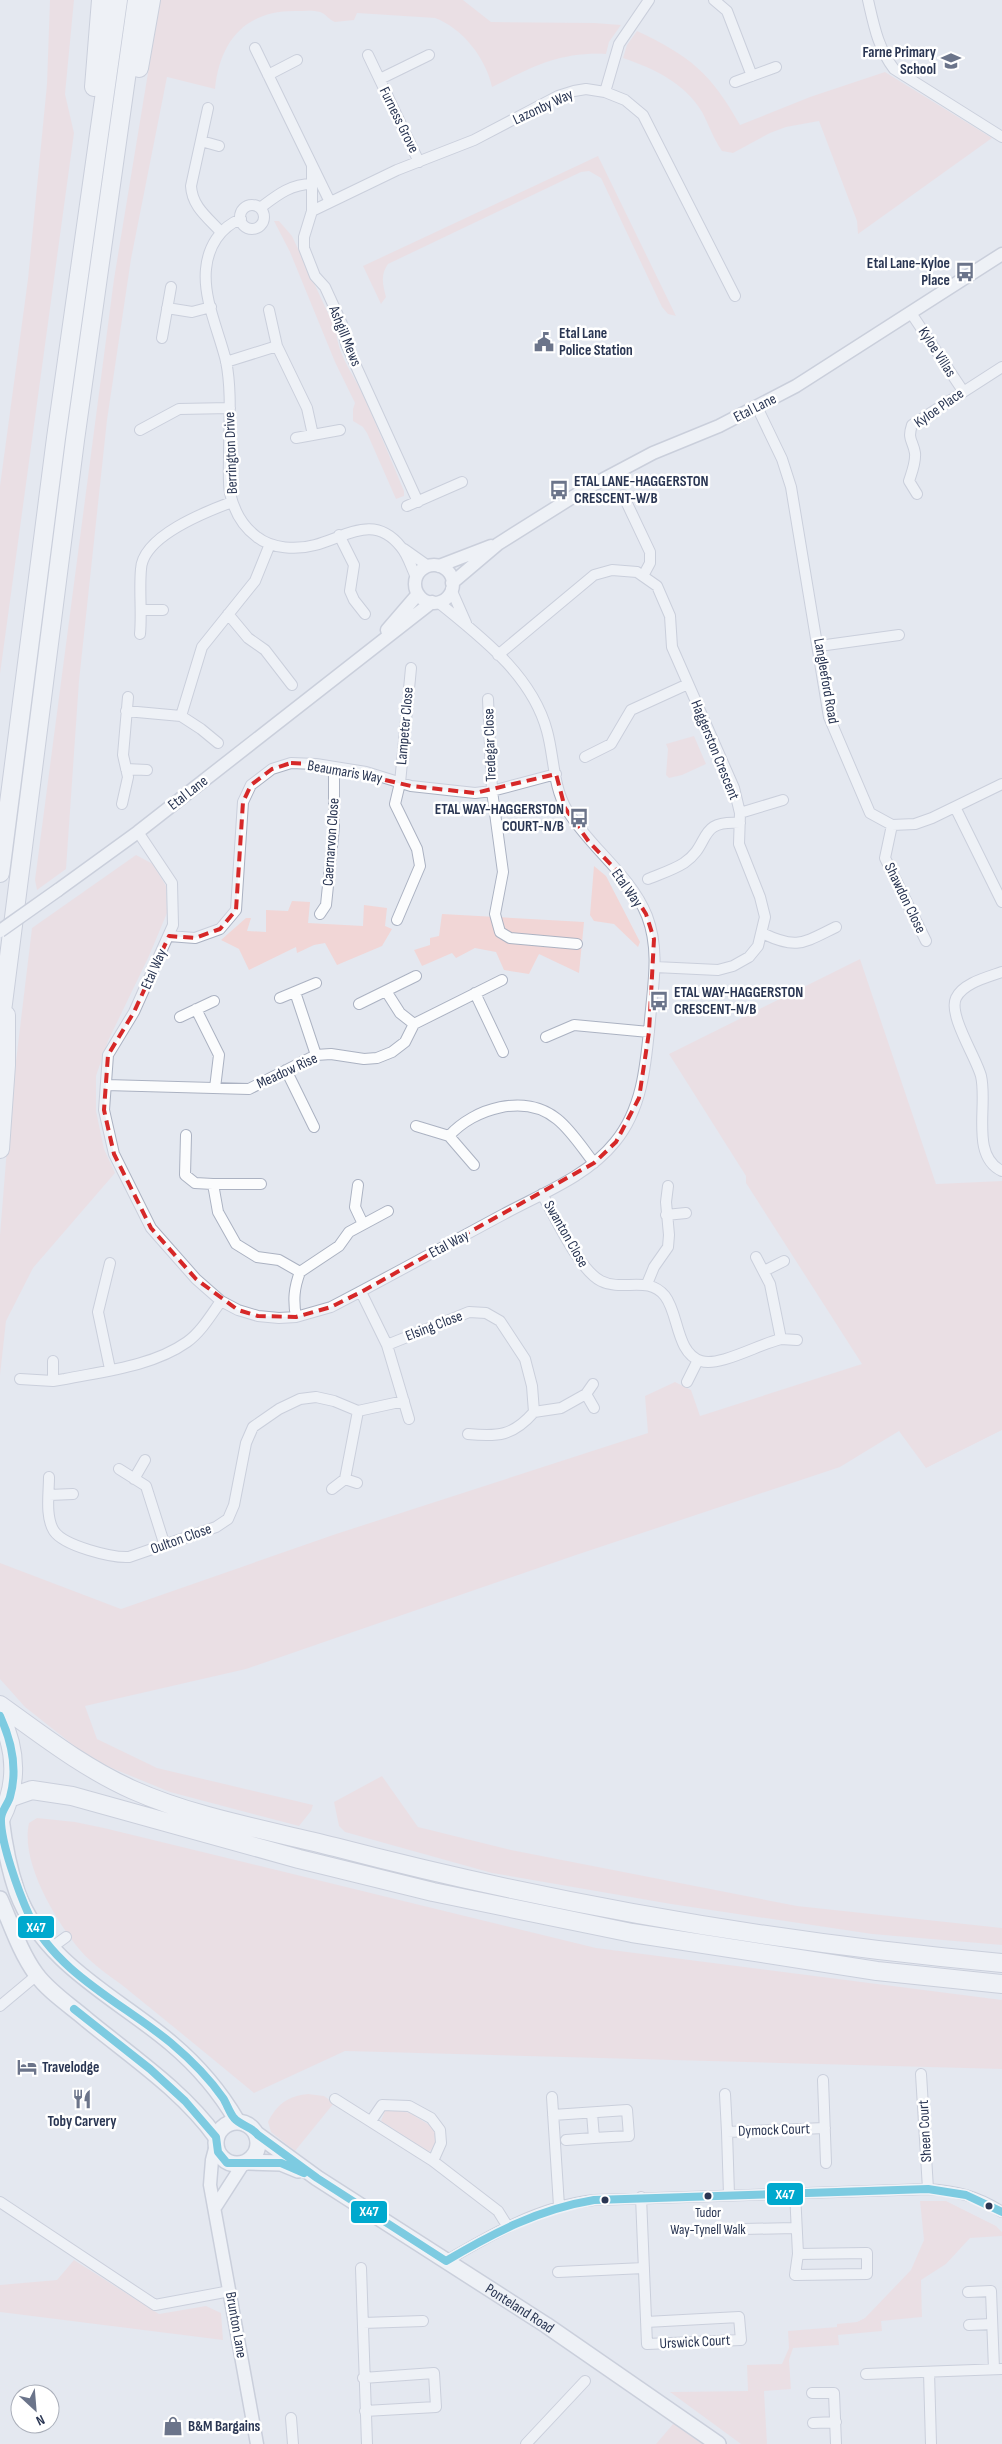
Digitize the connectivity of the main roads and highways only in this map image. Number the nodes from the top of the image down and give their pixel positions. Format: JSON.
{"nodes":[{"id":1,"x":101,"y":0,"type":"edge"},
{"id":2,"x":118,"y":0,"type":"edge"},
{"id":3,"x":137,"y":0,"type":"edge"},
{"id":4,"x":151,"y":0,"type":"edge"},
{"id":5,"x":112,"y":170,"type":"junction"},
{"id":6,"x":92,"y":172,"type":"junction"},
{"id":7,"x":0,"y":873,"type":"edge"},
{"id":8,"x":5,"y":987,"type":"junction"},
{"id":9,"x":0,"y":1027,"type":"edge"},
{"id":10,"x":0,"y":1148,"type":"edge"},
{"id":11,"x":0,"y":1705,"type":"edge"},
{"id":12,"x":0,"y":1716,"type":"edge"},
{"id":13,"x":9,"y":1798,"type":"junction"},
{"id":14,"x":0,"y":1819,"type":"edge"},
{"id":15,"x":0,"y":1899,"type":"edge"},
{"id":16,"x":1002,"y":1963,"type":"edge"},
{"id":17,"x":1002,"y":1984,"type":"edge"},
{"id":18,"x":237,"y":2122,"type":"junction"},
{"id":19,"x":258,"y":2136,"type":"junction"},
{"id":20,"x":216,"y":2141,"type":"junction"},
{"id":21,"x":246,"y":2163,"type":"junction"},
{"id":22,"x":317,"y":2178,"type":"junction"},
{"id":23,"x":718,"y":2444,"type":"edge"}],
"edges":[{"from":1,"to":6,"type":"highway"},
{"from":2,"to":6,"type":"highway"},
{"from":3,"to":5,"type":"highway"},
{"from":4,"to":5,"type":"highway"},
{"from":5,"to":8,"type":"highway"},
{"from":6,"to":7,"type":"highway"},
{"from":8,"to":9,"type":"highway"},
{"from":8,"to":10,"type":"highway"},
{"from":11,"to":16,"type":"highway"},
{"from":12,"to":13,"type":"highway"},
{"from":13,"to":14,"type":"highway"},
{"from":13,"to":17,"type":"highway"},
{"from":14,"to":18,"type":"main road"},
{"from":15,"to":20,"type":"main road"},
{"from":18,"to":19,"type":"main road"},
{"from":18,"to":20,"type":"main road"},
{"from":19,"to":21,"type":"main road"},
{"from":19,"to":22,"type":"main road","name":"Ponteland Road"},
{"from":20,"to":21,"type":"main road"},
{"from":21,"to":22,"type":"main road","name":"Ponteland Road"},
{"from":22,"to":23,"type":"main road","name":"Ponteland Road"}]}
